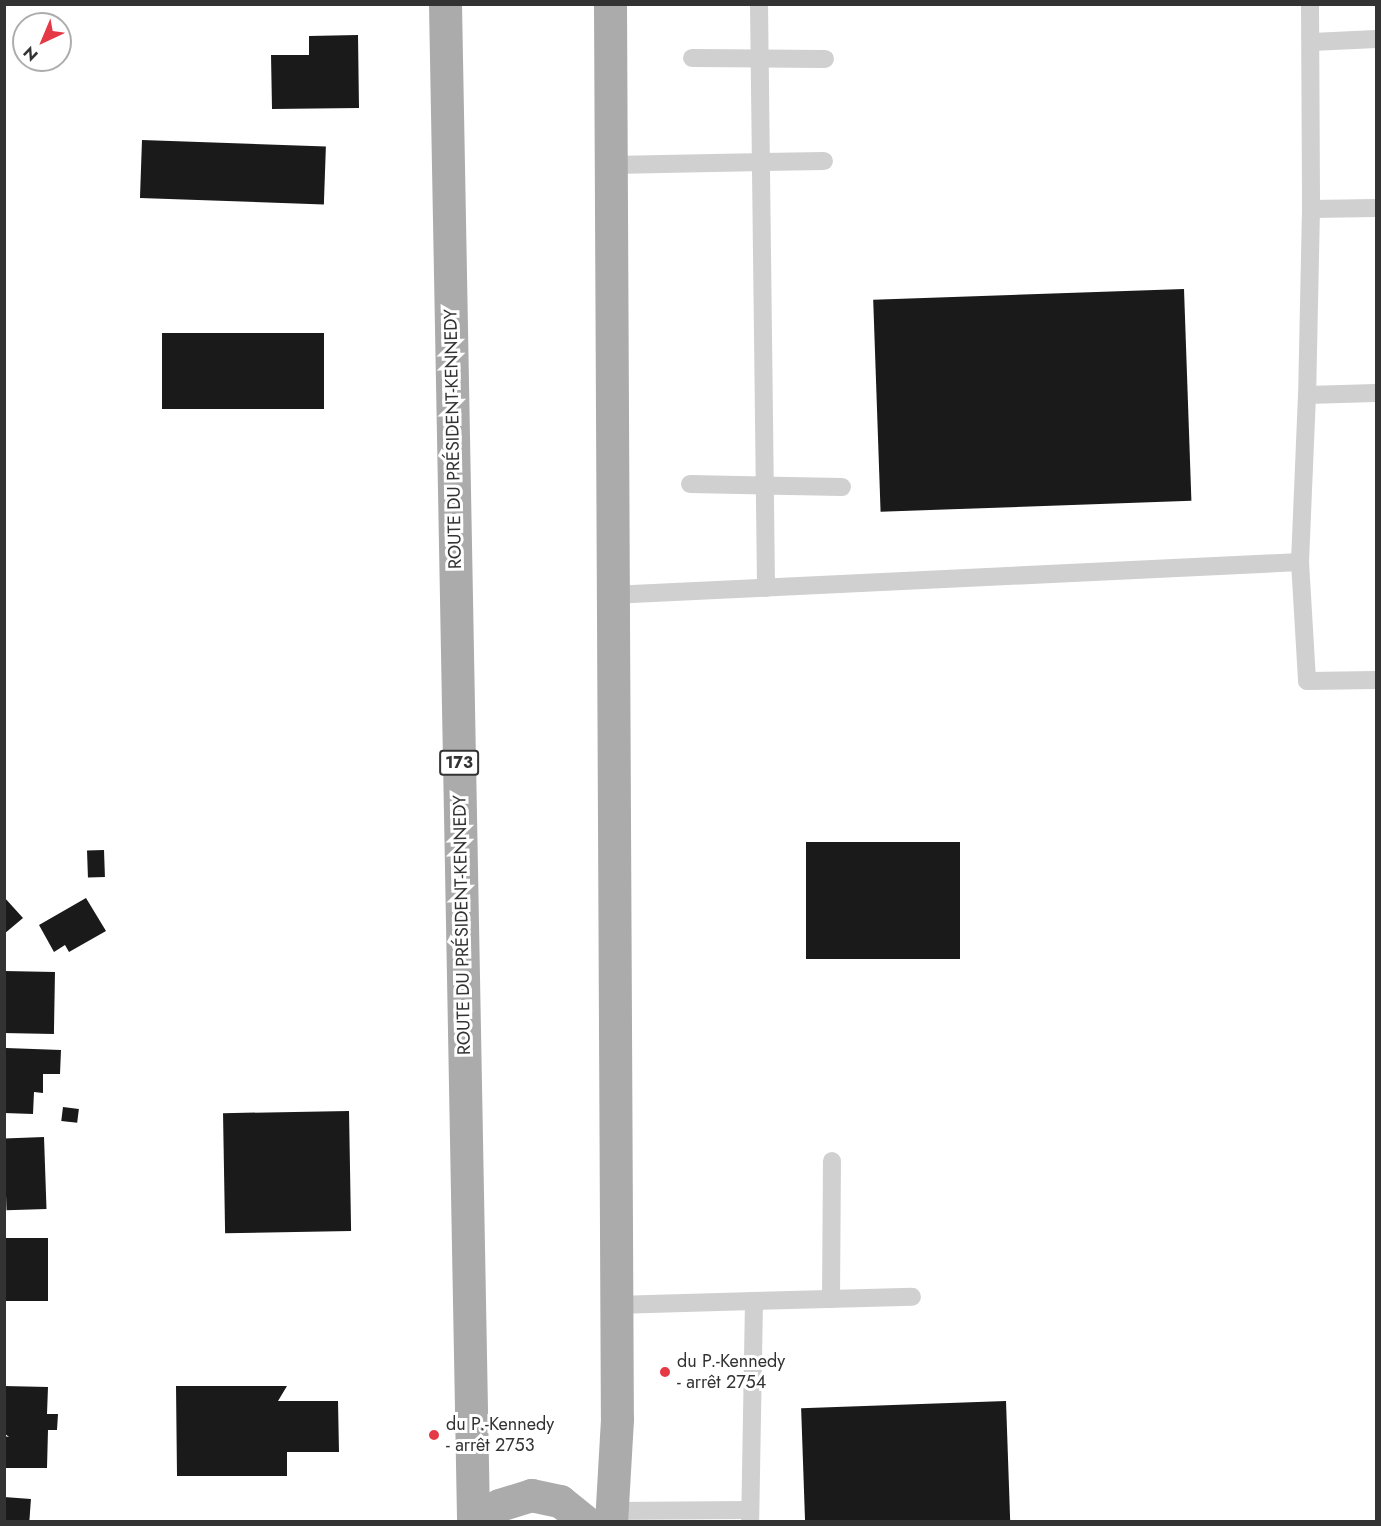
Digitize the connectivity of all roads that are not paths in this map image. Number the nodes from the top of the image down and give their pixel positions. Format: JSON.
{"nodes":[{"id":1,"x":445,"y":4,"type":"edge"},
{"id":2,"x":610,"y":4,"type":"edge"},
{"id":3,"x":759,"y":4,"type":"edge"},
{"id":4,"x":1310,"y":4,"type":"edge"},
{"id":5,"x":1377,"y":39,"type":"edge"},
{"id":6,"x":1312,"y":42,"type":"junction"},
{"id":7,"x":692,"y":58,"type":"dead end"},
{"id":8,"x":760,"y":59,"type":"junction"},
{"id":9,"x":825,"y":59,"type":"dead end"},
{"id":10,"x":824,"y":161,"type":"dead end"},
{"id":11,"x":761,"y":163,"type":"junction"},
{"id":12,"x":612,"y":165,"type":"junction"},
{"id":13,"x":1377,"y":208,"type":"edge"},
{"id":14,"x":1311,"y":209,"type":"junction"},
{"id":15,"x":1377,"y":393,"type":"edge"},
{"id":16,"x":1307,"y":395,"type":"junction"},
{"id":17,"x":690,"y":484,"type":"dead end"},
{"id":18,"x":765,"y":487,"type":"junction"},
{"id":19,"x":842,"y":488,"type":"dead end"},
{"id":20,"x":1300,"y":562,"type":"junction"},
{"id":21,"x":766,"y":588,"type":"junction"},
{"id":22,"x":611,"y":595,"type":"junction"},
{"id":23,"x":1377,"y":680,"type":"edge"},
{"id":24,"x":832,"y":1161,"type":"dead end"},
{"id":25,"x":912,"y":1297,"type":"dead end"},
{"id":26,"x":831,"y":1299,"type":"junction"},
{"id":27,"x":754,"y":1301,"type":"junction"},
{"id":28,"x":615,"y":1305,"type":"junction"},
{"id":29,"x":750,"y":1516,"type":"edge"},
{"id":30,"x":603,"y":1518,"type":"edge"},
{"id":31,"x":475,"y":1521,"type":"edge"}],
"edges":[{"from":1,"to":31,"type":"main road","name":"ROUTE DU PRÉSIDENT-KENNEDY","number":"173"},
{"from":2,"to":12,"type":"main road"},
{"from":3,"to":8,"type":"lane"},
{"from":4,"to":6,"type":"lane"},
{"from":5,"to":6,"type":"lane"},
{"from":6,"to":14,"type":"lane"},
{"from":7,"to":8,"type":"lane"},
{"from":8,"to":9,"type":"lane"},
{"from":8,"to":11,"type":"lane"},
{"from":10,"to":11,"type":"lane"},
{"from":11,"to":12,"type":"lane"},
{"from":11,"to":18,"type":"lane"},
{"from":12,"to":22,"type":"main road"},
{"from":13,"to":14,"type":"lane"},
{"from":14,"to":16,"type":"lane"},
{"from":15,"to":16,"type":"lane"},
{"from":16,"to":20,"type":"lane"},
{"from":17,"to":18,"type":"lane"},
{"from":18,"to":19,"type":"lane"},
{"from":18,"to":21,"type":"lane"},
{"from":20,"to":21,"type":"lane"},
{"from":20,"to":23,"type":"lane"},
{"from":21,"to":22,"type":"lane"},
{"from":22,"to":28,"type":"main road"},
{"from":24,"to":26,"type":"lane"},
{"from":25,"to":26,"type":"lane"},
{"from":26,"to":27,"type":"lane"},
{"from":27,"to":28,"type":"lane"},
{"from":27,"to":29,"type":"lane"},
{"from":28,"to":30,"type":"main road"},
{"from":29,"to":30,"type":"lane"},
{"from":30,"to":31,"type":"main road"}]}
